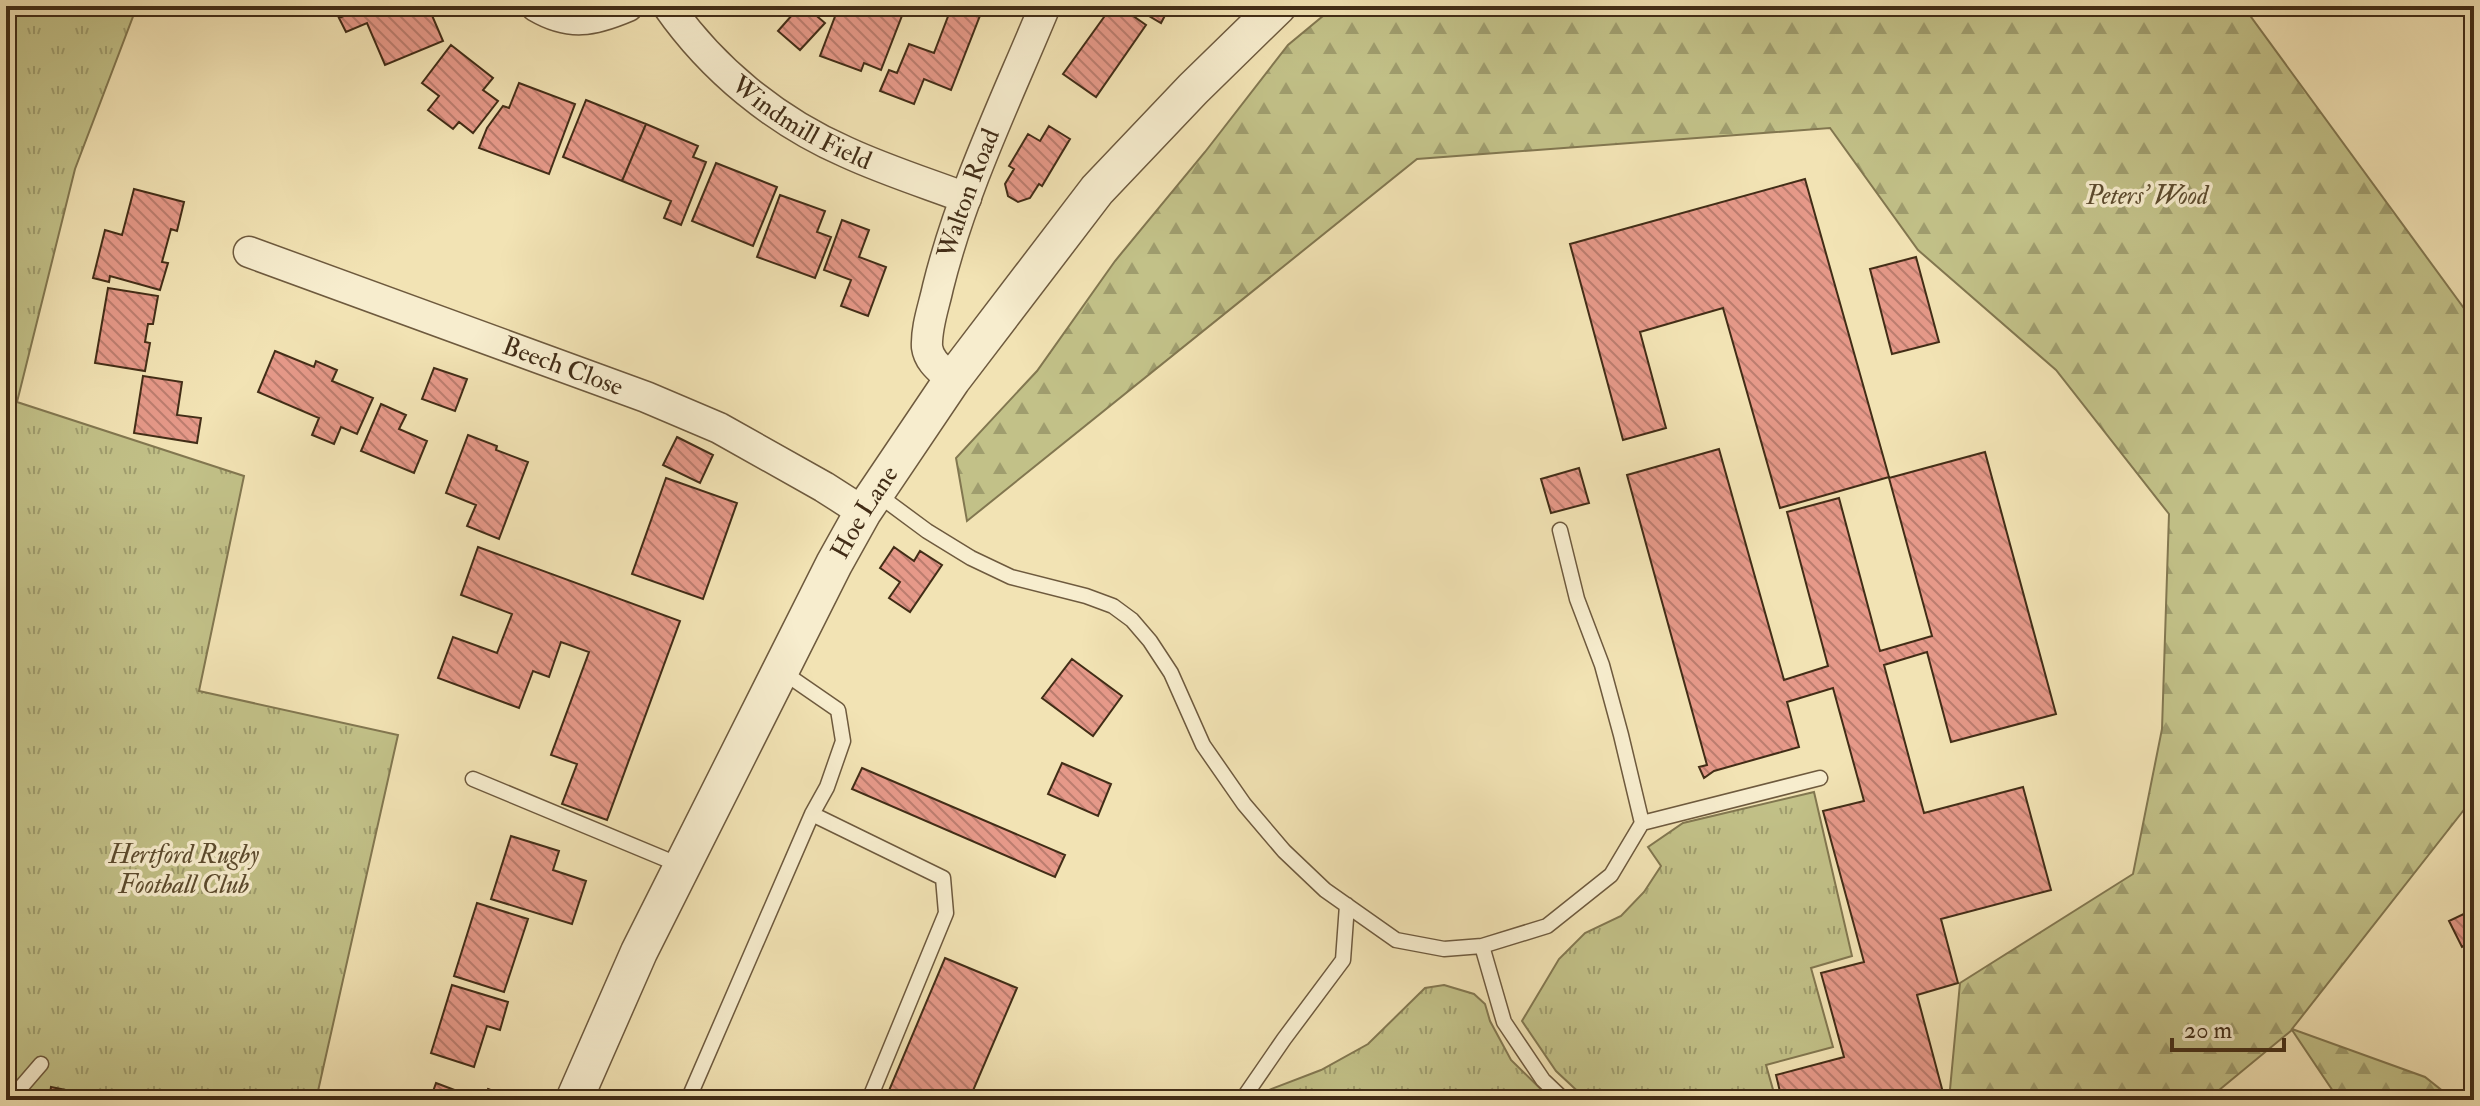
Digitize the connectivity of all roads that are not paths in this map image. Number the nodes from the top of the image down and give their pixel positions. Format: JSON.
{"nodes":[{"id":1,"x":536,"y":6,"type":"edge"},
{"id":2,"x":628,"y":6,"type":"edge"},
{"id":3,"x":668,"y":6,"type":"edge"},
{"id":4,"x":1045,"y":6,"type":"edge"},
{"id":5,"x":1278,"y":6,"type":"edge"},
{"id":6,"x":966,"y":198,"type":"junction"},
{"id":7,"x":249,"y":252,"type":"dead end"},
{"id":8,"x":952,"y":380,"type":"junction"},
{"id":9,"x":870,"y":503,"type":"junction"},
{"id":10,"x":1560,"y":530,"type":"dead end"},
{"id":11,"x":780,"y":670,"type":"junction"},
{"id":12,"x":1820,"y":778,"type":"dead end"},
{"id":13,"x":473,"y":779,"type":"dead end"},
{"id":14,"x":812,"y":814,"type":"junction"},
{"id":15,"x":1642,"y":823,"type":"junction"},
{"id":16,"x":682,"y":866,"type":"junction"},
{"id":17,"x":1347,"y":905,"type":"junction"},
{"id":18,"x":1482,"y":946,"type":"junction"},
{"id":19,"x":41,"y":1064,"type":"dead end"},
{"id":20,"x":10,"y":1100,"type":"edge"},
{"id":21,"x":574,"y":1100,"type":"edge"},
{"id":22,"x":688,"y":1100,"type":"edge"},
{"id":23,"x":869,"y":1100,"type":"edge"},
{"id":24,"x":1242,"y":1100,"type":"edge"},
{"id":25,"x":1564,"y":1100,"type":"edge"}],
"edges":[{"from":1,"to":2,"type":"street"},
{"from":3,"to":6,"type":"street","name":"Windmill Field"},
{"from":4,"to":6,"type":"street","name":"Walton Road"},
{"from":5,"to":8,"type":"street","name":"Hoe Lane"},
{"from":6,"to":8,"type":"street","name":"Walton Road"},
{"from":7,"to":9,"type":"street","name":"Beech Close"},
{"from":8,"to":9,"type":"street","name":"Hoe Lane"},
{"from":9,"to":11,"type":"street","name":"Hoe Lane"},
{"from":9,"to":17,"type":"lane"},
{"from":10,"to":15,"type":"lane"},
{"from":11,"to":14,"type":"lane"},
{"from":11,"to":16,"type":"street","name":"Hoe Lane"},
{"from":12,"to":15,"type":"lane"},
{"from":13,"to":16,"type":"lane"},
{"from":14,"to":22,"type":"lane"},
{"from":14,"to":23,"type":"lane"},
{"from":15,"to":18,"type":"lane"},
{"from":16,"to":21,"type":"street","name":"Hoe Lane"},
{"from":17,"to":18,"type":"lane"},
{"from":17,"to":24,"type":"lane"},
{"from":18,"to":25,"type":"lane"},
{"from":19,"to":20,"type":"lane"}]}
